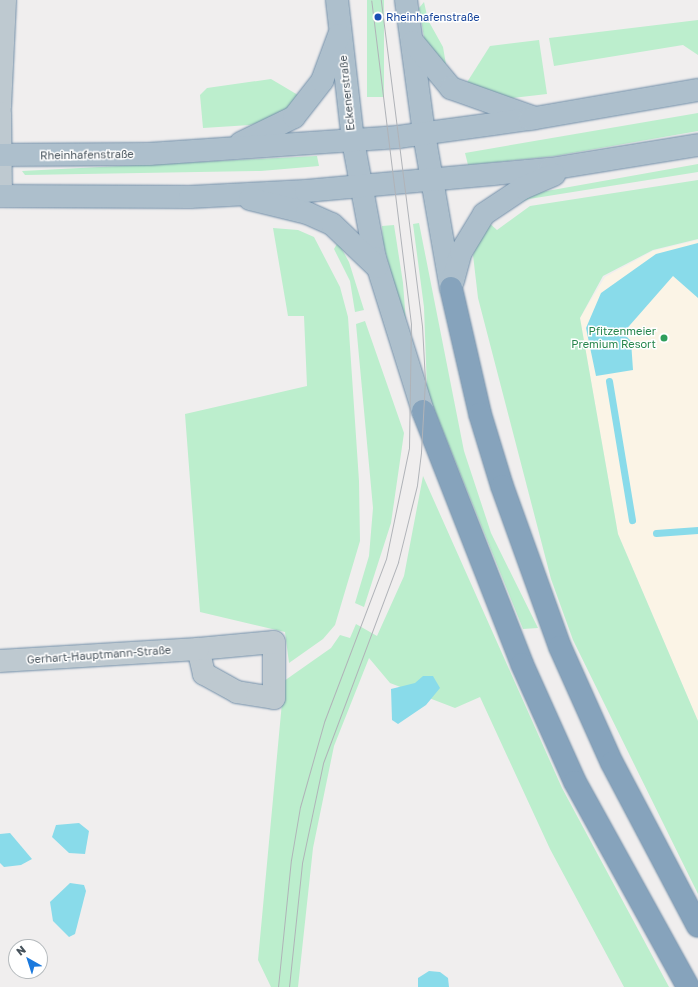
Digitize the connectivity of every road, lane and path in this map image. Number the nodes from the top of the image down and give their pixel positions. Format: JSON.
{"nodes":[{"id":1,"x":5,"y":0,"type":"edge"},
{"id":2,"x":338,"y":0,"type":"edge"},
{"id":3,"x":406,"y":0,"type":"edge"},
{"id":4,"x":340,"y":30,"type":"junction"},
{"id":5,"x":411,"y":39,"type":"junction"},
{"id":6,"x":698,"y":90,"type":"edge"},
{"id":7,"x":0,"y":107,"type":"edge"},
{"id":8,"x":0,"y":113,"type":"edge"},
{"id":9,"x":535,"y":118,"type":"junction"},
{"id":10,"x":424,"y":134,"type":"junction"},
{"id":11,"x":353,"y":141,"type":"junction"},
{"id":12,"x":698,"y":145,"type":"edge"},
{"id":13,"x":223,"y":150,"type":"junction"},
{"id":14,"x":1,"y":155,"type":"edge"},
{"id":15,"x":579,"y":164,"type":"junction"},
{"id":16,"x":433,"y":181,"type":"junction"},
{"id":17,"x":360,"y":186,"type":"junction"},
{"id":18,"x":233,"y":195,"type":"junction"},
{"id":19,"x":0,"y":196,"type":"edge"},
{"id":20,"x":377,"y":267,"type":"junction"},
{"id":21,"x":451,"y":288,"type":"junction"},
{"id":22,"x":423,"y":411,"type":"joint"},
{"id":23,"x":198,"y":649,"type":"dead end"},
{"id":24,"x":0,"y":661,"type":"edge"},
{"id":25,"x":698,"y":926,"type":"edge"},
{"id":26,"x":688,"y":987,"type":"edge"}],
"edges":[{"from":1,"to":7,"type":"street"},
{"from":2,"to":4,"type":"main road","name":"Eckenerstraße"},
{"from":3,"to":5,"type":"main road"},
{"from":4,"to":11,"type":"main road","name":"Eckenerstraße"},
{"from":4,"to":13,"type":"main road"},
{"from":5,"to":9,"type":"main road"},
{"from":5,"to":10,"type":"main road"},
{"from":6,"to":9,"type":"main road","name":"Rheinhafenstraße"},
{"from":8,"to":14,"type":"street"},
{"from":9,"to":10,"type":"main road","name":"Rheinhafenstraße"},
{"from":10,"to":11,"type":"main road","name":"Rheinhafenstraße"},
{"from":10,"to":16,"type":"main road"},
{"from":11,"to":13,"type":"main road","name":"Rheinhafenstraße"},
{"from":11,"to":17,"type":"main road","name":"Eckenerstraße"},
{"from":12,"to":15,"type":"main road"},
{"from":13,"to":14,"type":"main road","name":"Rheinhafenstraße"},
{"from":14,"to":19,"type":"street"},
{"from":15,"to":16,"type":"main road"},
{"from":15,"to":21,"type":"main road"},
{"from":16,"to":17,"type":"main road"},
{"from":16,"to":21,"type":"main road"},
{"from":17,"to":18,"type":"main road"},
{"from":17,"to":20,"type":"main road","name":"Eckenerstraße"},
{"from":18,"to":19,"type":"main road"},
{"from":18,"to":20,"type":"main road"},
{"from":20,"to":22,"type":"main road","name":"Eckenerstraße"},
{"from":21,"to":25,"type":"highway"},
{"from":22,"to":26,"type":"highway"},
{"from":23,"to":24,"type":"street","name":"Gerhart-Hauptmann-Straße"}]}
